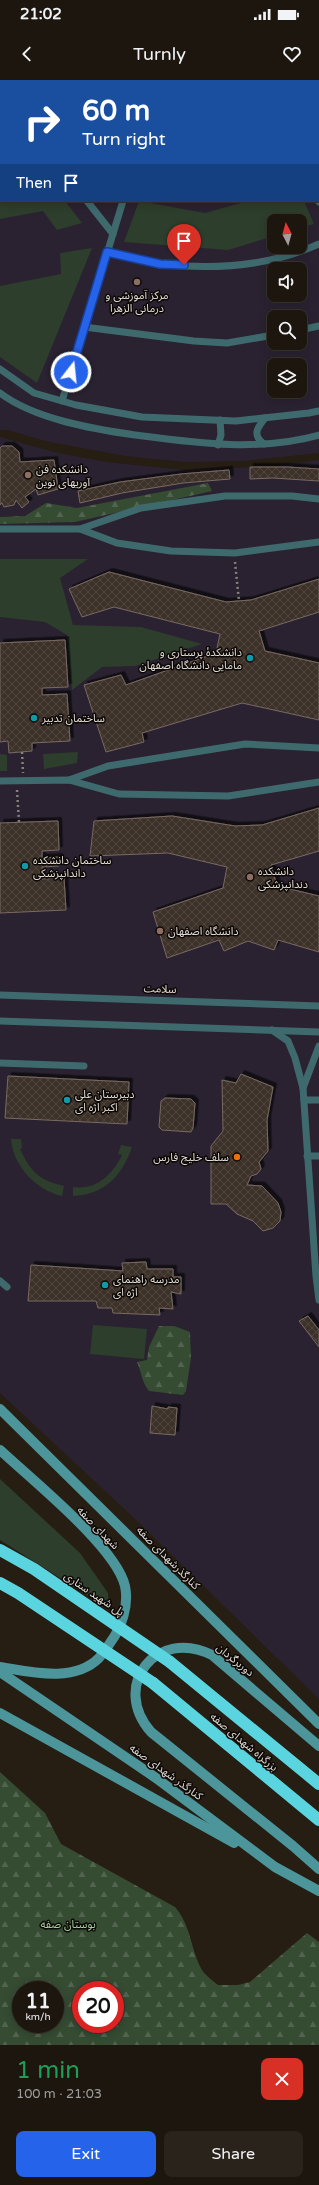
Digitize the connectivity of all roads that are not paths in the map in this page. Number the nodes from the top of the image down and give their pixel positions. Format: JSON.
{"nodes":[{"id":1,"x":88,"y":202,"type":"edge"},
{"id":2,"x":123,"y":202,"type":"edge"},
{"id":3,"x":113,"y":234,"type":"junction"},
{"id":4,"x":319,"y":244,"type":"edge"},
{"id":5,"x":107,"y":252,"type":"junction"},
{"id":6,"x":319,"y":326,"type":"edge"},
{"id":7,"x":84,"y":327,"type":"junction"},
{"id":8,"x":307,"y":329,"type":"edge"},
{"id":9,"x":267,"y":336,"type":"edge"},
{"id":10,"x":0,"y":369,"type":"edge"},
{"id":11,"x":0,"y":393,"type":"edge"},
{"id":12,"x":3,"y":400,"type":"edge"},
{"id":13,"x":62,"y":401,"type":"junction"},
{"id":14,"x":319,"y":411,"type":"edge"},
{"id":15,"x":266,"y":418,"type":"junction"},
{"id":16,"x":220,"y":420,"type":"junction"},
{"id":17,"x":319,"y":435,"type":"edge"},
{"id":18,"x":264,"y":444,"type":"junction"},
{"id":19,"x":218,"y":445,"type":"junction"},
{"id":20,"x":319,"y":499,"type":"edge"},
{"id":21,"x":0,"y":529,"type":"edge"},
{"id":22,"x":80,"y":529,"type":"junction"},
{"id":23,"x":319,"y":542,"type":"edge"},
{"id":24,"x":319,"y":748,"type":"edge"},
{"id":25,"x":69,"y":780,"type":"junction"},
{"id":26,"x":0,"y":781,"type":"edge"},
{"id":27,"x":319,"y":782,"type":"edge"},
{"id":28,"x":0,"y":994,"type":"edge"},
{"id":29,"x":319,"y":1006,"type":"edge"},
{"id":30,"x":0,"y":1021,"type":"edge"},
{"id":31,"x":272,"y":1030,"type":"junction"},
{"id":32,"x":319,"y":1032,"type":"edge"},
{"id":33,"x":319,"y":1046,"type":"edge"},
{"id":34,"x":0,"y":1063,"type":"edge"},
{"id":35,"x":84,"y":1066,"type":"dead end"},
{"id":36,"x":303,"y":1088,"type":"junction"},
{"id":37,"x":304,"y":1100,"type":"junction"},
{"id":38,"x":319,"y":1100,"type":"edge"},
{"id":39,"x":307,"y":1156,"type":"junction"},
{"id":40,"x":319,"y":1156,"type":"edge"},
{"id":41,"x":0,"y":1281,"type":"edge"},
{"id":42,"x":7,"y":1287,"type":"dead end"},
{"id":43,"x":319,"y":1300,"type":"edge"},
{"id":44,"x":0,"y":1409,"type":"edge"},
{"id":45,"x":0,"y":1450,"type":"edge"},
{"id":46,"x":0,"y":1550,"type":"edge"},
{"id":47,"x":0,"y":1583,"type":"edge"},
{"id":48,"x":170,"y":1662,"type":"joint"},
{"id":49,"x":0,"y":1667,"type":"edge"},
{"id":50,"x":0,"y":1672,"type":"edge"},
{"id":51,"x":0,"y":1713,"type":"edge"},
{"id":52,"x":319,"y":1724,"type":"edge"},
{"id":53,"x":319,"y":1746,"type":"edge"},
{"id":54,"x":319,"y":1784,"type":"edge"},
{"id":55,"x":319,"y":1820,"type":"edge"},
{"id":56,"x":275,"y":1867,"type":"junction"},
{"id":57,"x":319,"y":1869,"type":"edge"},
{"id":58,"x":319,"y":1891,"type":"edge"}],
"edges":[{"from":1,"to":3,"type":"lane"},
{"from":2,"to":3,"type":"lane"},
{"from":3,"to":5,"type":"lane"},
{"from":4,"to":5,"type":"lane"},
{"from":5,"to":7,"type":"lane"},
{"from":6,"to":8,"type":"lane"},
{"from":7,"to":9,"type":"lane"},
{"from":7,"to":13,"type":"lane"},
{"from":10,"to":13,"type":"lane"},
{"from":11,"to":12,"type":"lane"},
{"from":12,"to":19,"type":"lane"},
{"from":13,"to":16,"type":"lane"},
{"from":14,"to":15,"type":"lane"},
{"from":15,"to":16,"type":"lane"},
{"from":15,"to":18,"type":"lane"},
{"from":16,"to":19,"type":"lane"},
{"from":17,"to":18,"type":"lane"},
{"from":18,"to":19,"type":"lane"},
{"from":20,"to":22,"type":"lane"},
{"from":21,"to":22,"type":"lane"},
{"from":22,"to":23,"type":"lane"},
{"from":24,"to":25,"type":"lane"},
{"from":25,"to":26,"type":"lane"},
{"from":25,"to":27,"type":"lane"},
{"from":28,"to":29,"type":"lane","name":"سلامت"},
{"from":30,"to":31,"type":"lane"},
{"from":31,"to":32,"type":"lane"},
{"from":31,"to":36,"type":"lane"},
{"from":33,"to":36,"type":"lane"},
{"from":34,"to":35,"type":"lane"},
{"from":36,"to":37,"type":"lane"},
{"from":37,"to":38,"type":"lane"},
{"from":37,"to":39,"type":"lane"},
{"from":39,"to":40,"type":"lane"},
{"from":39,"to":43,"type":"lane"},
{"from":41,"to":42,"type":"lane"},
{"from":44,"to":52,"type":"main road","name":"کنارگذرشهدای صفه"},
{"from":45,"to":49,"type":"main road","name":"شهدای صفه"},
{"from":46,"to":48,"type":"highway","name":"پل شهید ستاری","bridge":true},
{"from":47,"to":55,"type":"highway","name":"بزرگراه شهدای صفه","bridge":true},
{"from":48,"to":54,"type":"highway","name":"بزرگراه شهدای صفه"},
{"from":50,"to":56,"type":"main road","name":"کنارگذر شهدای صفه"},
{"from":51,"to":56,"type":"main road"},
{"from":53,"to":57,"type":"main road","name":"دوربرگردان"},
{"from":56,"to":58,"type":"main road","name":"کنارگذر شهدای صفه"}]}
